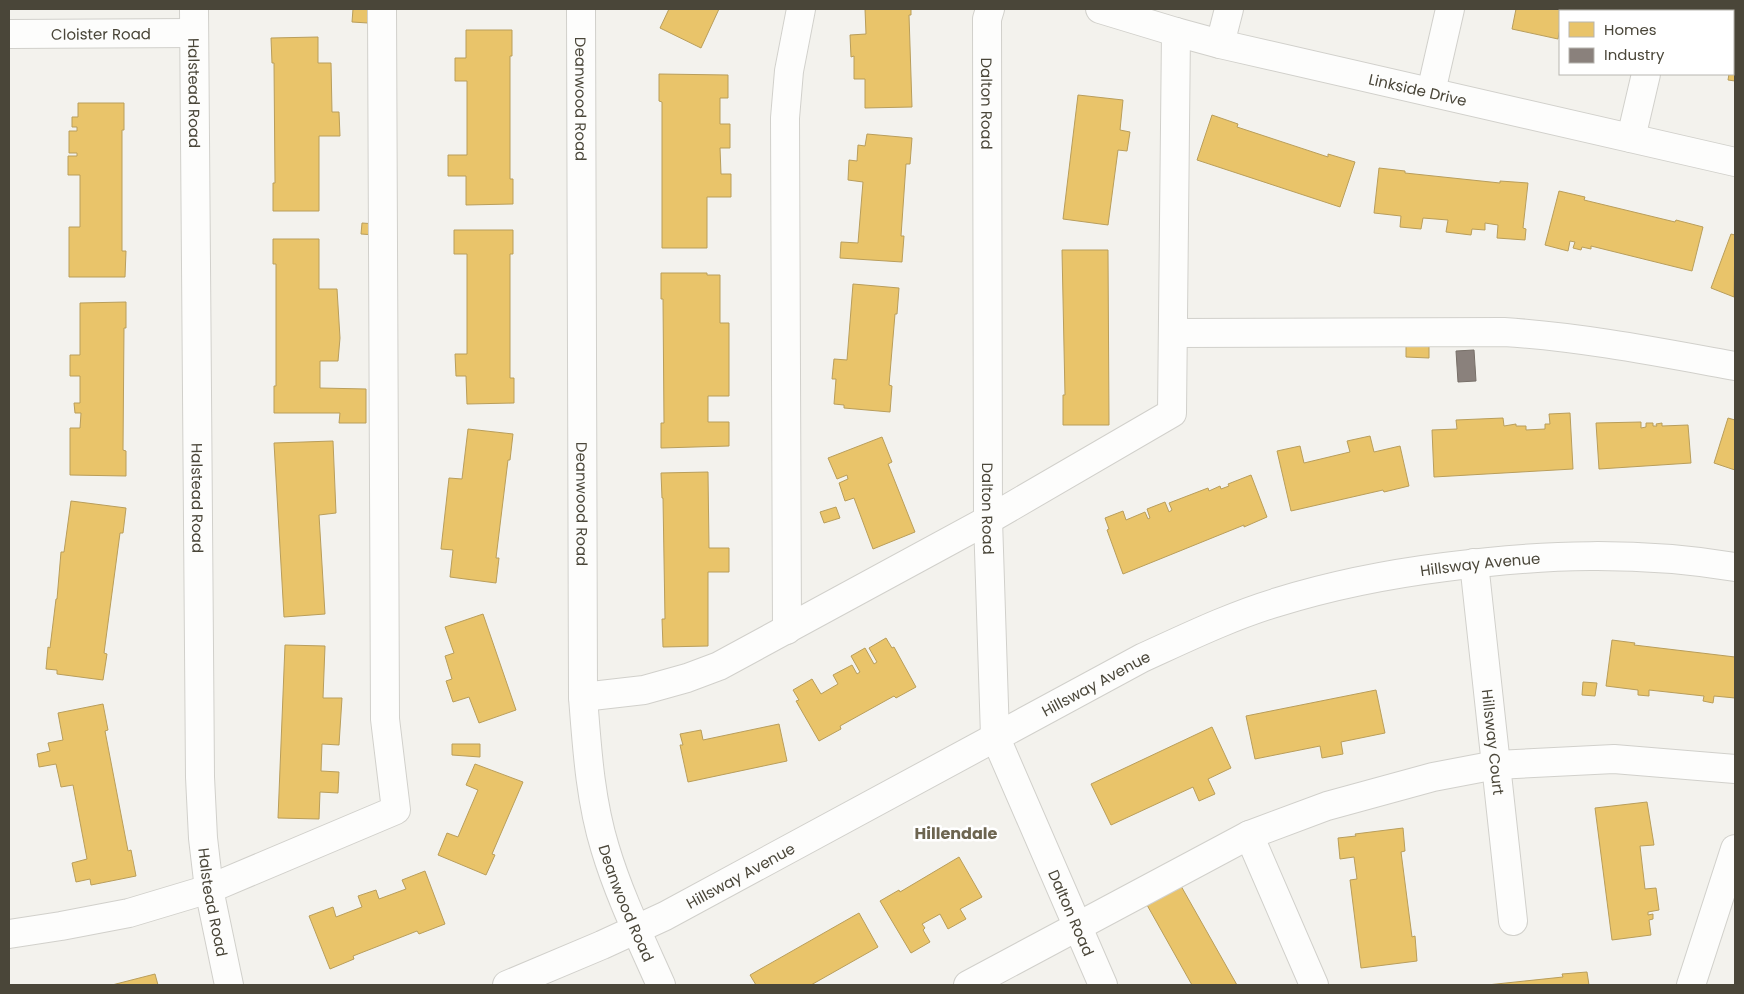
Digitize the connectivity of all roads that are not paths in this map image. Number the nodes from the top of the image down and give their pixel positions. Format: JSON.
{"nodes":[{"id":1,"x":382,"y":9,"type":"edge"},
{"id":2,"x":581,"y":9,"type":"edge"},
{"id":3,"x":801,"y":9,"type":"edge"},
{"id":4,"x":990,"y":9,"type":"edge"},
{"id":5,"x":1100,"y":9,"type":"edge"},
{"id":6,"x":1229,"y":9,"type":"edge"},
{"id":7,"x":1450,"y":9,"type":"edge"},
{"id":8,"x":194,"y":21,"type":"edge"},
{"id":9,"x":1176,"y":32,"type":"junction"},
{"id":10,"x":9,"y":34,"type":"edge"},
{"id":11,"x":1220,"y":44,"type":"junction"},
{"id":12,"x":1646,"y":75,"type":"edge"},
{"id":13,"x":1431,"y":92,"type":"junction"},
{"id":14,"x":1631,"y":138,"type":"junction"},
{"id":15,"x":1735,"y":162,"type":"edge"},
{"id":16,"x":1173,"y":332,"type":"junction"},
{"id":17,"x":1735,"y":366,"type":"edge"},
{"id":18,"x":988,"y":520,"type":"junction"},
{"id":19,"x":1474,"y":563,"type":"junction"},
{"id":20,"x":1735,"y":567,"type":"edge"},
{"id":21,"x":788,"y":630,"type":"junction"},
{"id":22,"x":583,"y":697,"type":"junction"},
{"id":23,"x":995,"y":736,"type":"junction"},
{"id":24,"x":1496,"y":765,"type":"junction"},
{"id":25,"x":1735,"y":768,"type":"edge"},
{"id":26,"x":1249,"y":835,"type":"junction"},
{"id":27,"x":1735,"y":849,"type":"edge"},
{"id":28,"x":209,"y":889,"type":"junction"},
{"id":29,"x":1513,"y":921,"type":"dead end"},
{"id":30,"x":1078,"y":927,"type":"junction"},
{"id":31,"x":636,"y":930,"type":"junction"},
{"id":32,"x":9,"y":934,"type":"edge"},
{"id":33,"x":229,"y":985,"type":"edge"},
{"id":34,"x":507,"y":985,"type":"edge"},
{"id":35,"x":662,"y":985,"type":"edge"},
{"id":36,"x":968,"y":985,"type":"edge"},
{"id":37,"x":1104,"y":985,"type":"edge"},
{"id":38,"x":1314,"y":985,"type":"edge"},
{"id":39,"x":1691,"y":985,"type":"edge"}],
"edges":[{"from":1,"to":28,"type":"street"},
{"from":2,"to":22,"type":"street","name":"Deanwood Road"},
{"from":3,"to":21,"type":"street"},
{"from":4,"to":18,"type":"street","name":"Dalton Road"},
{"from":5,"to":9,"type":"street","name":"Linkside Drive"},
{"from":6,"to":11,"type":"street"},
{"from":7,"to":13,"type":"street"},
{"from":8,"to":10,"type":"street","name":"Cloister Road"},
{"from":8,"to":28,"type":"street","name":"Halstead Road"},
{"from":9,"to":11,"type":"street","name":"Linkside Drive"},
{"from":9,"to":16,"type":"street"},
{"from":11,"to":13,"type":"street","name":"Linkside Drive"},
{"from":12,"to":14,"type":"street"},
{"from":13,"to":14,"type":"street","name":"Linkside Drive"},
{"from":14,"to":15,"type":"street","name":"Linkside Drive"},
{"from":16,"to":17,"type":"street"},
{"from":16,"to":18,"type":"street"},
{"from":18,"to":21,"type":"street"},
{"from":18,"to":23,"type":"street","name":"Dalton Road"},
{"from":19,"to":20,"type":"street","name":"Hillsway Avenue"},
{"from":19,"to":23,"type":"street","name":"Hillsway Avenue"},
{"from":19,"to":24,"type":"street","name":"Hillsway Court"},
{"from":21,"to":22,"type":"street"},
{"from":22,"to":31,"type":"street","name":"Deanwood Road"},
{"from":23,"to":30,"type":"street","name":"Dalton Road"},
{"from":23,"to":31,"type":"street","name":"Hillsway Avenue"},
{"from":24,"to":25,"type":"street"},
{"from":24,"to":26,"type":"street"},
{"from":24,"to":29,"type":"street","name":"Hillsway Court"},
{"from":26,"to":30,"type":"street"},
{"from":26,"to":38,"type":"street"},
{"from":27,"to":39,"type":"street"},
{"from":28,"to":32,"type":"street"},
{"from":28,"to":33,"type":"street","name":"Halstead Road"},
{"from":30,"to":36,"type":"street"},
{"from":30,"to":37,"type":"street","name":"Dalton Road"},
{"from":31,"to":34,"type":"street","name":"Hillsway Avenue"},
{"from":31,"to":35,"type":"street","name":"Deanwood Road"}]}
